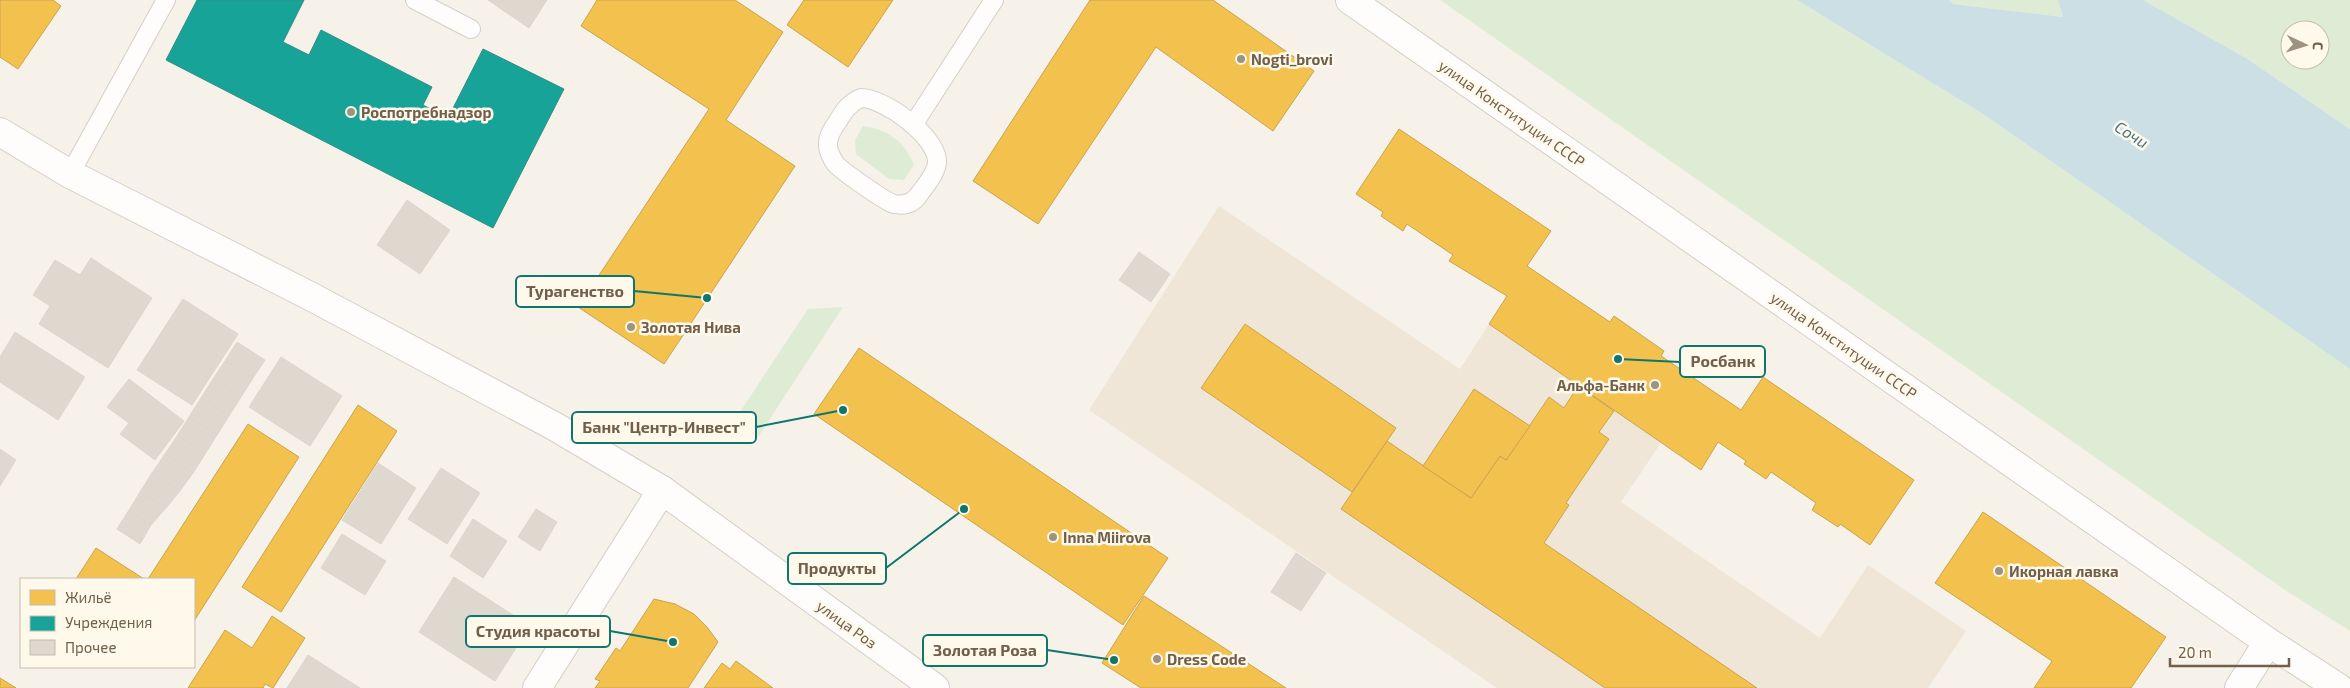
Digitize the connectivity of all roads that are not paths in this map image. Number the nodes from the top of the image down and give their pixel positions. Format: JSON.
{"nodes":[{"id":1,"x":166,"y":0,"type":"edge"},
{"id":2,"x":416,"y":0,"type":"edge"},
{"id":3,"x":994,"y":0,"type":"edge"},
{"id":4,"x":1350,"y":0,"type":"edge"},
{"id":5,"x":471,"y":29,"type":"dead end"},
{"id":6,"x":913,"y":125,"type":"junction"},
{"id":7,"x":0,"y":132,"type":"edge"},
{"id":8,"x":70,"y":174,"type":"junction"},
{"id":9,"x":662,"y":490,"type":"junction"},
{"id":10,"x":2268,"y":642,"type":"junction"},
{"id":11,"x":538,"y":688,"type":"edge"},
{"id":12,"x":935,"y":688,"type":"edge"},
{"id":13,"x":2239,"y":688,"type":"edge"},
{"id":14,"x":2339,"y":688,"type":"edge"}],
"edges":[{"from":1,"to":8,"type":"lane"},
{"from":2,"to":5,"type":"lane"},
{"from":3,"to":6,"type":"lane"},
{"from":4,"to":10,"type":"street","name":"улица Конституции СССР"},
{"from":6,"to":6,"type":"lane"},
{"from":7,"to":8,"type":"street","name":"улица Роз"},
{"from":8,"to":9,"type":"street","name":"улица Роз"},
{"from":9,"to":11,"type":"street"},
{"from":9,"to":12,"type":"street","name":"улица Роз"},
{"from":10,"to":13,"type":"street"},
{"from":10,"to":14,"type":"street","name":"улица Конституции СССР"}]}
